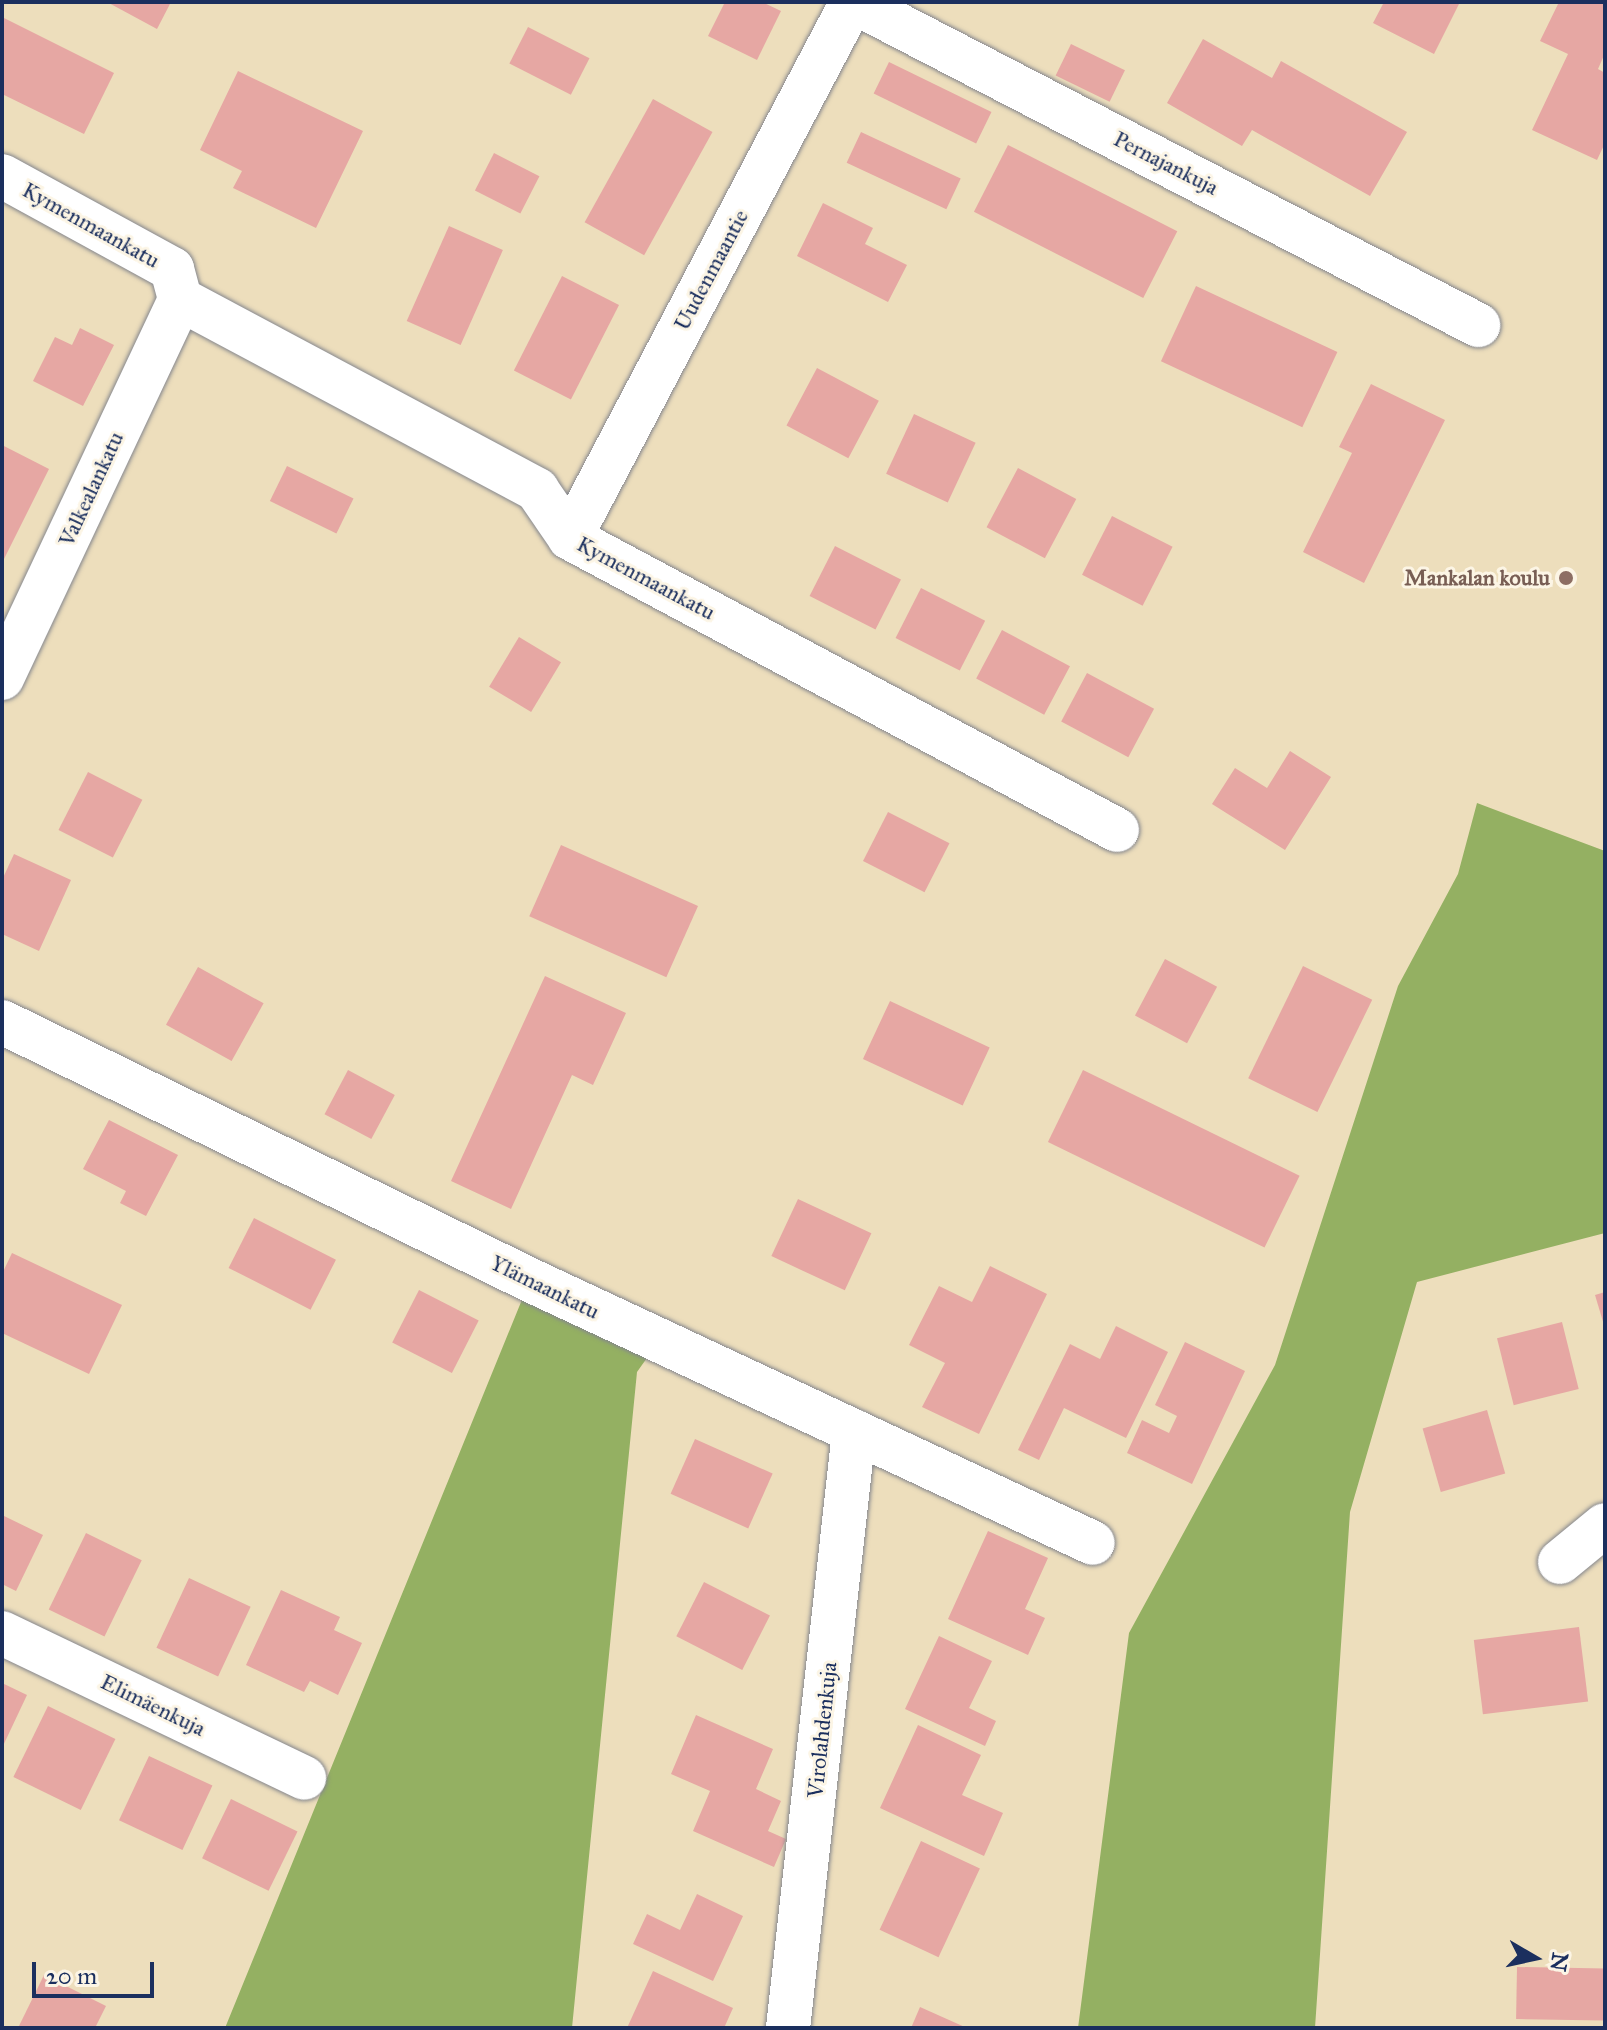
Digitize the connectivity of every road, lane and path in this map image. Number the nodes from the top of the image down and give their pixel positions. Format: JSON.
{"nodes":[{"id":1,"x":853,"y":2,"type":"edge"},
{"id":2,"x":2,"y":176,"type":"edge"},
{"id":3,"x":180,"y":299,"type":"junction"},
{"id":4,"x":1478,"y":325,"type":"dead end"},
{"id":5,"x":570,"y":538,"type":"junction"},
{"id":6,"x":2,"y":678,"type":"edge"},
{"id":7,"x":1117,"y":830,"type":"dead end"},
{"id":8,"x":2,"y":1022,"type":"edge"},
{"id":9,"x":854,"y":1432,"type":"junction"},
{"id":10,"x":1605,"y":1525,"type":"edge"},
{"id":11,"x":1093,"y":1543,"type":"dead end"},
{"id":12,"x":1560,"y":1562,"type":"dead end"},
{"id":13,"x":2,"y":1633,"type":"edge"},
{"id":14,"x":304,"y":1778,"type":"dead end"},
{"id":15,"x":788,"y":2028,"type":"edge"}],
"edges":[{"from":1,"to":4,"type":"street","name":"Pernajankuja"},
{"from":1,"to":5,"type":"street","name":"Uudenmaantie"},
{"from":2,"to":3,"type":"street","name":"Kymenmaankatu"},
{"from":3,"to":5,"type":"street","name":"Kymenmaankatu"},
{"from":3,"to":6,"type":"street","name":"Valkealankatu"},
{"from":5,"to":7,"type":"street","name":"Kymenmaankatu"},
{"from":8,"to":9,"type":"street","name":"Ylämaankatu"},
{"from":9,"to":11,"type":"street","name":"Ylämaankatu"},
{"from":9,"to":15,"type":"street","name":"Virolahdenkuja"},
{"from":10,"to":12,"type":"street"},
{"from":13,"to":14,"type":"street","name":"Elimäenkuja"}]}
